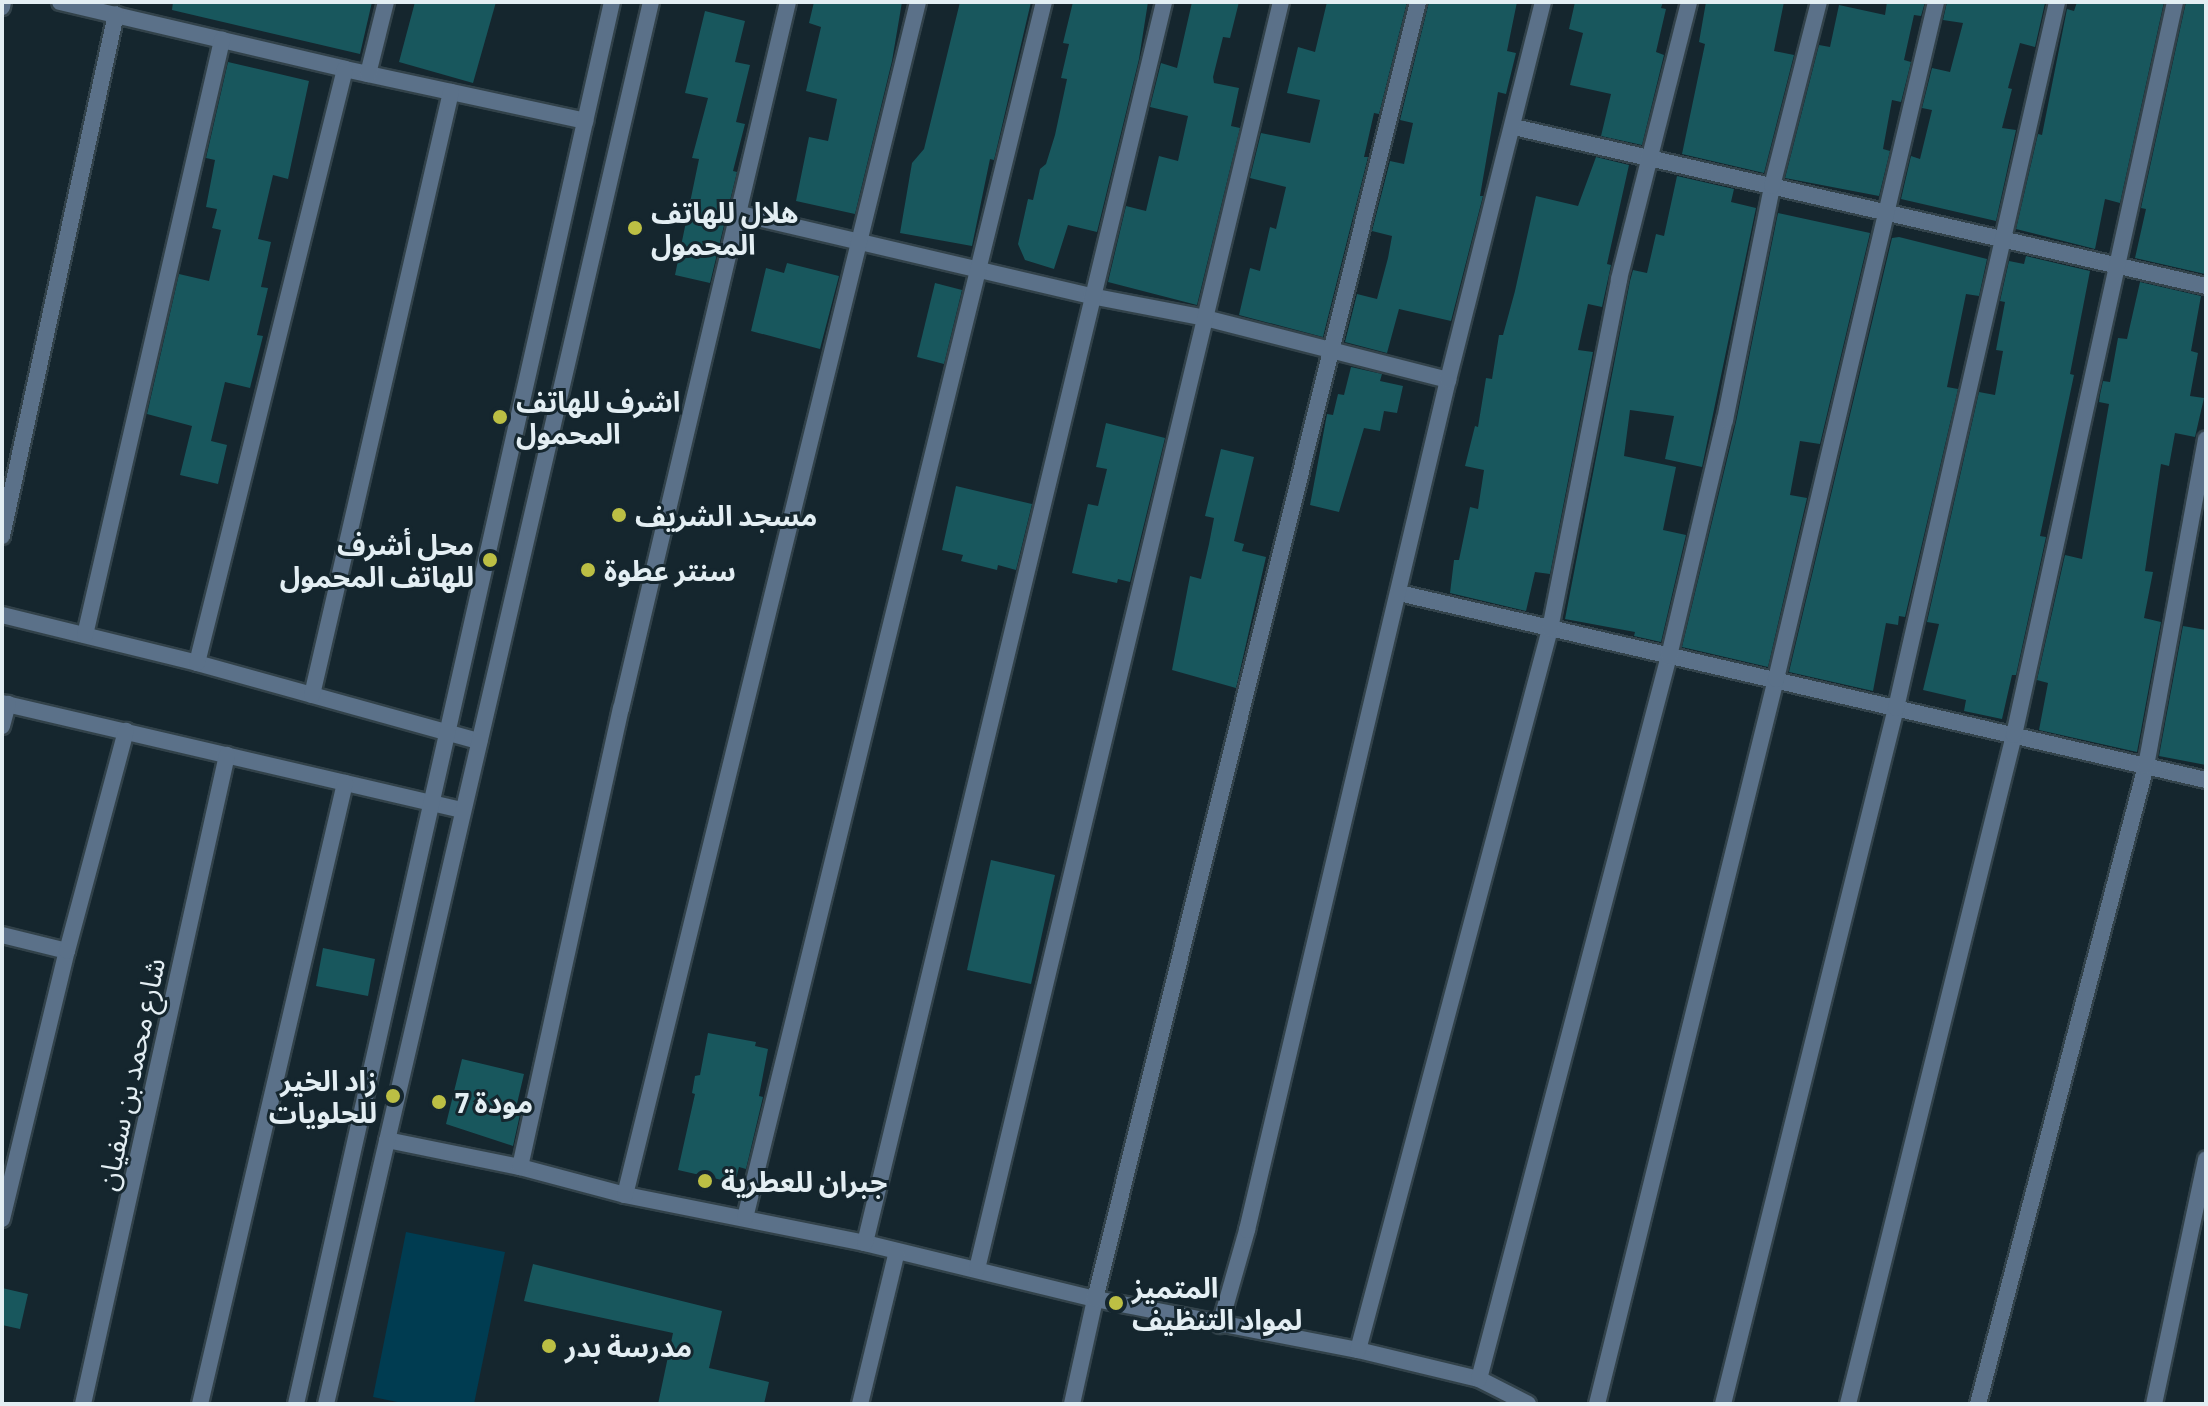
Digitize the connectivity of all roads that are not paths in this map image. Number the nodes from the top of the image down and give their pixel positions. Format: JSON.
{"nodes":[{"id":1,"x":60,"y":2,"type":"edge"},
{"id":2,"x":386,"y":2,"type":"edge"},
{"id":3,"x":612,"y":2,"type":"edge"},
{"id":4,"x":651,"y":2,"type":"edge"},
{"id":5,"x":788,"y":2,"type":"edge"},
{"id":6,"x":918,"y":2,"type":"edge"},
{"id":7,"x":1044,"y":2,"type":"edge"},
{"id":8,"x":1164,"y":2,"type":"edge"},
{"id":9,"x":1281,"y":2,"type":"edge"},
{"id":10,"x":1418,"y":2,"type":"edge"},
{"id":11,"x":1543,"y":2,"type":"edge"},
{"id":12,"x":1689,"y":2,"type":"edge"},
{"id":13,"x":1819,"y":2,"type":"edge"},
{"id":14,"x":1936,"y":2,"type":"edge"},
{"id":15,"x":2057,"y":2,"type":"edge"},
{"id":16,"x":2175,"y":2,"type":"edge"},
{"id":17,"x":116,"y":14,"type":"junction"},
{"id":18,"x":222,"y":40,"type":"junction"},
{"id":19,"x":345,"y":69,"type":"junction"},
{"id":20,"x":368,"y":74,"type":"junction"},
{"id":21,"x":451,"y":92,"type":"junction"},
{"id":22,"x":585,"y":121,"type":"junction"},
{"id":23,"x":1514,"y":127,"type":"junction"},
{"id":24,"x":1647,"y":160,"type":"junction"},
{"id":25,"x":1772,"y":186,"type":"junction"},
{"id":26,"x":741,"y":214,"type":"junction"},
{"id":27,"x":1885,"y":214,"type":"junction"},
{"id":28,"x":2004,"y":241,"type":"junction"},
{"id":29,"x":860,"y":242,"type":"junction"},
{"id":30,"x":2117,"y":265,"type":"junction"},
{"id":31,"x":977,"y":269,"type":"junction"},
{"id":32,"x":2206,"y":286,"type":"edge"},
{"id":33,"x":1091,"y":296,"type":"junction"},
{"id":34,"x":1205,"y":318,"type":"junction"},
{"id":35,"x":1332,"y":352,"type":"junction"},
{"id":36,"x":1448,"y":380,"type":"junction"},
{"id":37,"x":2206,"y":439,"type":"edge"},
{"id":38,"x":2,"y":536,"type":"edge"},
{"id":39,"x":1399,"y":593,"type":"junction"},
{"id":40,"x":2,"y":615,"type":"edge"},
{"id":41,"x":1550,"y":629,"type":"junction"},
{"id":42,"x":85,"y":635,"type":"junction"},
{"id":43,"x":1669,"y":656,"type":"junction"},
{"id":44,"x":197,"y":663,"type":"junction"},
{"id":45,"x":1776,"y":679,"type":"junction"},
{"id":46,"x":312,"y":695,"type":"junction"},
{"id":47,"x":5,"y":704,"type":"edge"},
{"id":48,"x":1896,"y":708,"type":"junction"},
{"id":49,"x":2,"y":726,"type":"edge"},
{"id":50,"x":126,"y":731,"type":"junction"},
{"id":51,"x":446,"y":733,"type":"junction"},
{"id":52,"x":2014,"y":735,"type":"junction"},
{"id":53,"x":479,"y":741,"type":"junction"},
{"id":54,"x":227,"y":755,"type":"junction"},
{"id":55,"x":2146,"y":766,"type":"junction"},
{"id":56,"x":2206,"y":780,"type":"edge"},
{"id":57,"x":345,"y":783,"type":"junction"},
{"id":58,"x":430,"y":803,"type":"junction"},
{"id":59,"x":463,"y":810,"type":"junction"},
{"id":60,"x":2,"y":935,"type":"edge"},
{"id":61,"x":67,"y":951,"type":"junction"},
{"id":62,"x":387,"y":1140,"type":"junction"},
{"id":63,"x":2206,"y":1159,"type":"edge"},
{"id":64,"x":520,"y":1167,"type":"junction"},
{"id":65,"x":625,"y":1195,"type":"junction"},
{"id":66,"x":745,"y":1218,"type":"junction"},
{"id":67,"x":2,"y":1219,"type":"edge"},
{"id":68,"x":865,"y":1243,"type":"junction"},
{"id":69,"x":897,"y":1251,"type":"junction"},
{"id":70,"x":977,"y":1269,"type":"junction"},
{"id":71,"x":1095,"y":1299,"type":"junction"},
{"id":72,"x":1220,"y":1325,"type":"junction"},
{"id":73,"x":1358,"y":1350,"type":"junction"},
{"id":74,"x":1479,"y":1379,"type":"junction"},
{"id":75,"x":83,"y":1404,"type":"edge"},
{"id":76,"x":200,"y":1404,"type":"edge"},
{"id":77,"x":296,"y":1404,"type":"edge"},
{"id":78,"x":326,"y":1404,"type":"edge"},
{"id":79,"x":860,"y":1404,"type":"edge"},
{"id":80,"x":1072,"y":1404,"type":"edge"},
{"id":81,"x":1528,"y":1404,"type":"edge"},
{"id":82,"x":1597,"y":1404,"type":"edge"},
{"id":83,"x":1723,"y":1404,"type":"edge"},
{"id":84,"x":1848,"y":1404,"type":"edge"},
{"id":85,"x":1978,"y":1404,"type":"edge"},
{"id":86,"x":2154,"y":1404,"type":"edge"}],
"edges":[{"from":1,"to":17,"type":"street"},
{"from":2,"to":20,"type":"street"},
{"from":3,"to":22,"type":"street"},
{"from":4,"to":53,"type":"street"},
{"from":5,"to":26,"type":"street"},
{"from":6,"to":29,"type":"street"},
{"from":7,"to":31,"type":"street"},
{"from":8,"to":33,"type":"street"},
{"from":9,"to":34,"type":"street"},
{"from":10,"to":35,"type":"street"},
{"from":11,"to":23,"type":"street"},
{"from":12,"to":24,"type":"street"},
{"from":13,"to":25,"type":"street"},
{"from":14,"to":27,"type":"street"},
{"from":15,"to":28,"type":"street"},
{"from":16,"to":30,"type":"street"},
{"from":17,"to":18,"type":"street"},
{"from":17,"to":38,"type":"street"},
{"from":18,"to":19,"type":"street"},
{"from":18,"to":42,"type":"street"},
{"from":19,"to":20,"type":"street"},
{"from":19,"to":44,"type":"street"},
{"from":20,"to":21,"type":"street"},
{"from":21,"to":22,"type":"street"},
{"from":21,"to":46,"type":"street"},
{"from":22,"to":51,"type":"street"},
{"from":23,"to":24,"type":"street"},
{"from":23,"to":36,"type":"street"},
{"from":24,"to":25,"type":"street"},
{"from":24,"to":41,"type":"street"},
{"from":25,"to":27,"type":"street"},
{"from":25,"to":43,"type":"street"},
{"from":26,"to":29,"type":"street"},
{"from":26,"to":64,"type":"street"},
{"from":27,"to":28,"type":"street"},
{"from":27,"to":45,"type":"street"},
{"from":28,"to":30,"type":"street"},
{"from":28,"to":48,"type":"street"},
{"from":29,"to":31,"type":"street"},
{"from":29,"to":65,"type":"street"},
{"from":30,"to":32,"type":"street"},
{"from":30,"to":52,"type":"street"},
{"from":31,"to":33,"type":"street"},
{"from":31,"to":66,"type":"street"},
{"from":33,"to":34,"type":"street"},
{"from":33,"to":68,"type":"street"},
{"from":34,"to":35,"type":"street"},
{"from":34,"to":70,"type":"street"},
{"from":35,"to":36,"type":"street"},
{"from":35,"to":71,"type":"street"},
{"from":36,"to":39,"type":"street"},
{"from":37,"to":55,"type":"street"},
{"from":39,"to":41,"type":"street"},
{"from":39,"to":72,"type":"street"},
{"from":40,"to":42,"type":"street"},
{"from":41,"to":43,"type":"street"},
{"from":41,"to":73,"type":"street"},
{"from":42,"to":44,"type":"street"},
{"from":43,"to":45,"type":"street"},
{"from":43,"to":74,"type":"street"},
{"from":44,"to":46,"type":"street"},
{"from":45,"to":48,"type":"street"},
{"from":45,"to":82,"type":"street"},
{"from":46,"to":51,"type":"street"},
{"from":47,"to":49,"type":"street"},
{"from":47,"to":50,"type":"street"},
{"from":48,"to":52,"type":"street"},
{"from":48,"to":83,"type":"street"},
{"from":50,"to":54,"type":"street"},
{"from":50,"to":61,"type":"street"},
{"from":51,"to":53,"type":"street"},
{"from":51,"to":58,"type":"street"},
{"from":52,"to":55,"type":"street"},
{"from":52,"to":84,"type":"street"},
{"from":53,"to":59,"type":"street"},
{"from":54,"to":57,"type":"street"},
{"from":54,"to":75,"type":"street","name":"شارع محمد بن سفيان"},
{"from":55,"to":56,"type":"street"},
{"from":55,"to":85,"type":"street"},
{"from":57,"to":58,"type":"street"},
{"from":57,"to":76,"type":"street"},
{"from":58,"to":59,"type":"street"},
{"from":58,"to":77,"type":"street"},
{"from":59,"to":62,"type":"street"},
{"from":60,"to":61,"type":"street"},
{"from":61,"to":67,"type":"street"},
{"from":62,"to":64,"type":"street"},
{"from":62,"to":78,"type":"street"},
{"from":63,"to":86,"type":"street"},
{"from":64,"to":65,"type":"street"},
{"from":65,"to":66,"type":"street"},
{"from":66,"to":68,"type":"street"},
{"from":68,"to":69,"type":"street"},
{"from":69,"to":70,"type":"street"},
{"from":69,"to":79,"type":"street"},
{"from":70,"to":71,"type":"street"},
{"from":71,"to":72,"type":"street"},
{"from":71,"to":80,"type":"street"},
{"from":72,"to":73,"type":"street"},
{"from":73,"to":74,"type":"street"},
{"from":74,"to":81,"type":"street"}]}
